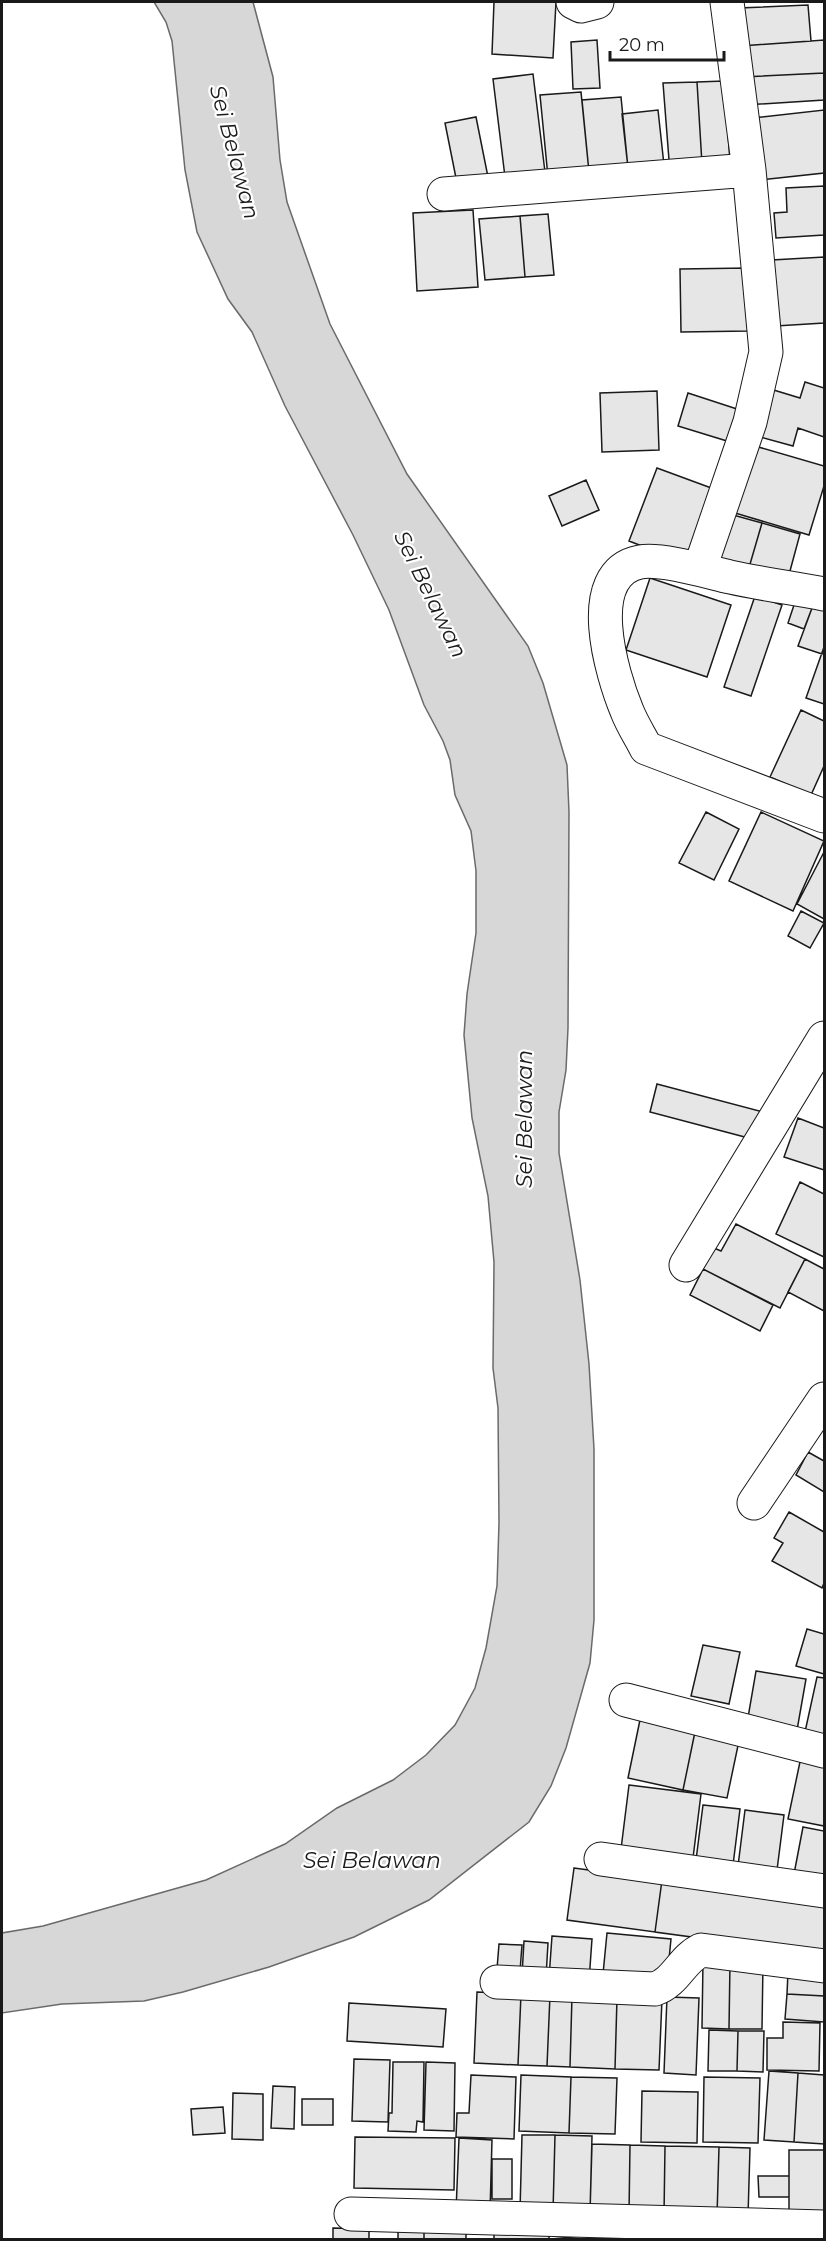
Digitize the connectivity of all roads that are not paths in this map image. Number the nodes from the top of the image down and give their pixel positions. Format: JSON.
{"nodes":[{"id":1,"x":573,"y":2,"type":"edge"},
{"id":2,"x":597,"y":2,"type":"edge"},
{"id":3,"x":728,"y":2,"type":"edge"},
{"id":4,"x":749,"y":170,"type":"junction"},
{"id":5,"x":444,"y":194,"type":"dead end"},
{"id":6,"x":700,"y":568,"type":"junction"},
{"id":7,"x":825,"y":594,"type":"edge"},
{"id":8,"x":825,"y":816,"type":"edge"},
{"id":9,"x":825,"y":1038,"type":"edge"},
{"id":10,"x":686,"y":1264,"type":"dead end"},
{"id":11,"x":825,"y":1399,"type":"edge"},
{"id":12,"x":754,"y":1503,"type":"dead end"},
{"id":13,"x":626,"y":1700,"type":"dead end"},
{"id":14,"x":825,"y":1751,"type":"edge"},
{"id":15,"x":601,"y":1859,"type":"dead end"},
{"id":16,"x":825,"y":1891,"type":"edge"},
{"id":17,"x":825,"y":1966,"type":"edge"},
{"id":18,"x":497,"y":1982,"type":"dead end"},
{"id":19,"x":351,"y":2214,"type":"dead end"},
{"id":20,"x":825,"y":2227,"type":"edge"}],
"edges":[{"from":1,"to":2,"type":"street"},
{"from":3,"to":4,"type":"street"},
{"from":4,"to":5,"type":"street"},
{"from":4,"to":6,"type":"street"},
{"from":6,"to":7,"type":"street"},
{"from":6,"to":8,"type":"street"},
{"from":9,"to":10,"type":"street"},
{"from":11,"to":12,"type":"street"},
{"from":13,"to":14,"type":"street"},
{"from":15,"to":16,"type":"street"},
{"from":17,"to":18,"type":"street"},
{"from":19,"to":20,"type":"street"}]}
